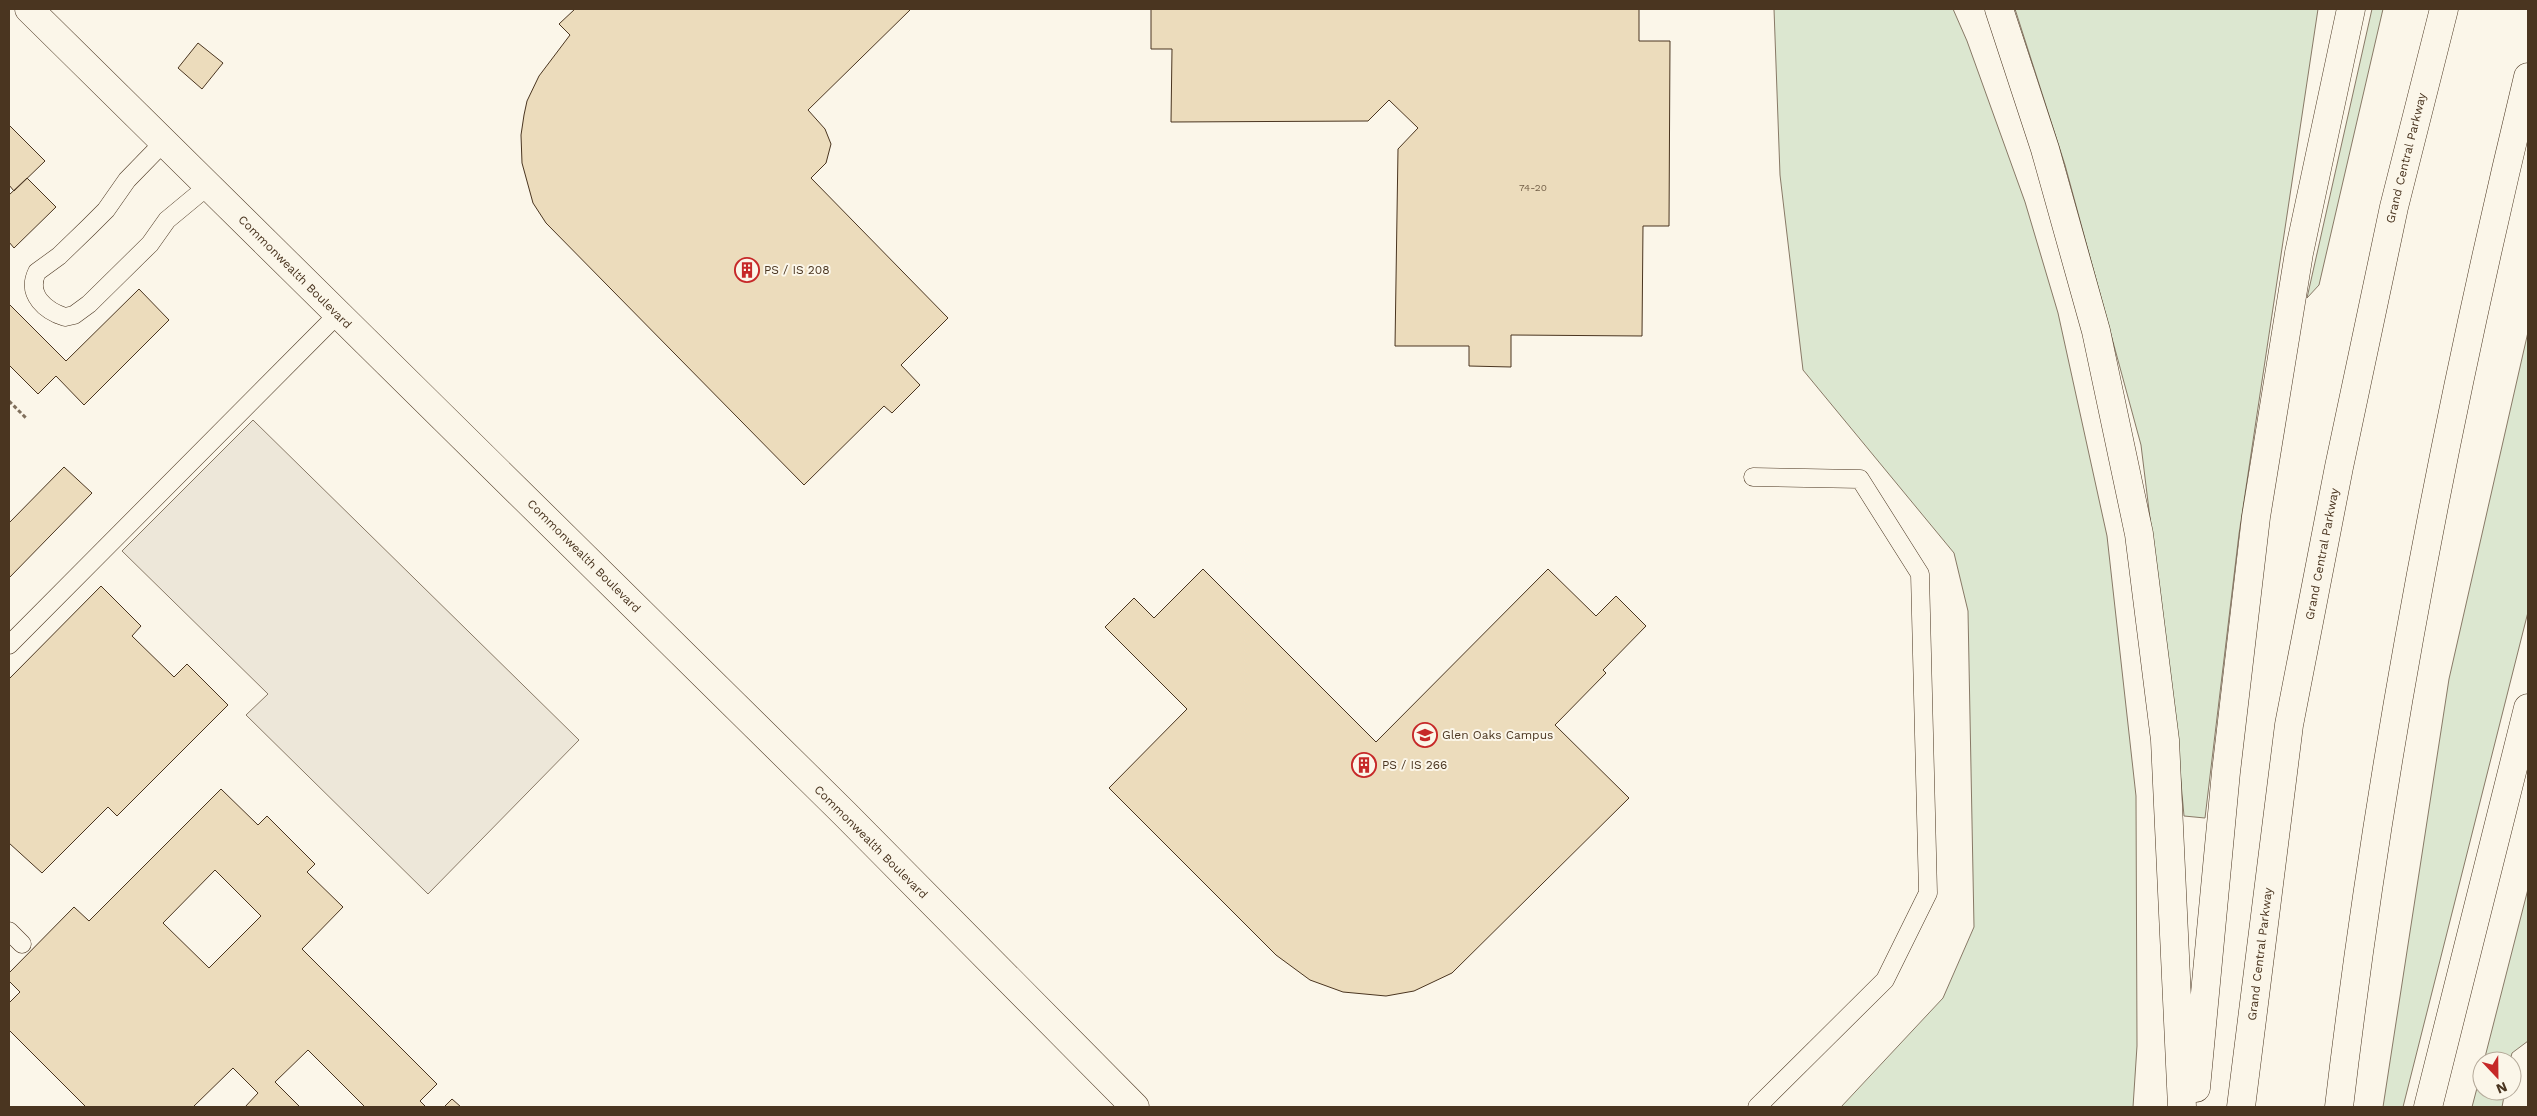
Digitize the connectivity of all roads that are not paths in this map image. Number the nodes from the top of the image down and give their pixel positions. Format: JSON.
{"nodes":[{"id":1,"x":29,"y":9,"type":"edge"},
{"id":2,"x":1999,"y":9,"type":"edge"},
{"id":3,"x":2351,"y":9,"type":"edge"},
{"id":4,"x":2444,"y":9,"type":"edge"},
{"id":5,"x":2528,"y":77,"type":"edge"},
{"id":6,"x":164,"y":142,"type":"junction"},
{"id":7,"x":208,"y":186,"type":"junction"},
{"id":8,"x":338,"y":314,"type":"junction"},
{"id":9,"x":1753,"y":478,"type":"dead end"},
{"id":10,"x":9,"y":645,"type":"edge"},
{"id":11,"x":2528,"y":708,"type":"edge"},
{"id":12,"x":9,"y":931,"type":"edge"},
{"id":13,"x":22,"y":944,"type":"dead end"},
{"id":14,"x":1135,"y":1107,"type":"edge"},
{"id":15,"x":1757,"y":1107,"type":"edge"},
{"id":16,"x":2182,"y":1107,"type":"edge"},
{"id":17,"x":2194,"y":1107,"type":"edge"},
{"id":18,"x":2241,"y":1107,"type":"edge"},
{"id":19,"x":2339,"y":1107,"type":"edge"},
{"id":20,"x":2428,"y":1107,"type":"edge"}],
"edges":[{"from":1,"to":6,"type":"main road","name":"Commonwealth Boulevard"},
{"from":2,"to":16,"type":"main road"},
{"from":3,"to":17,"type":"main road"},
{"from":4,"to":18,"type":"main road","name":"Grand Central Parkway"},
{"from":5,"to":19,"type":"main road"},
{"from":6,"to":7,"type":"main road","name":"Commonwealth Boulevard"},
{"from":6,"to":7,"type":"lane"},
{"from":7,"to":8,"type":"main road","name":"Commonwealth Boulevard"},
{"from":8,"to":10,"type":"lane"},
{"from":8,"to":14,"type":"main road","name":"Commonwealth Boulevard"},
{"from":9,"to":15,"type":"lane"},
{"from":11,"to":20,"type":"main road"},
{"from":12,"to":13,"type":"lane"}]}
